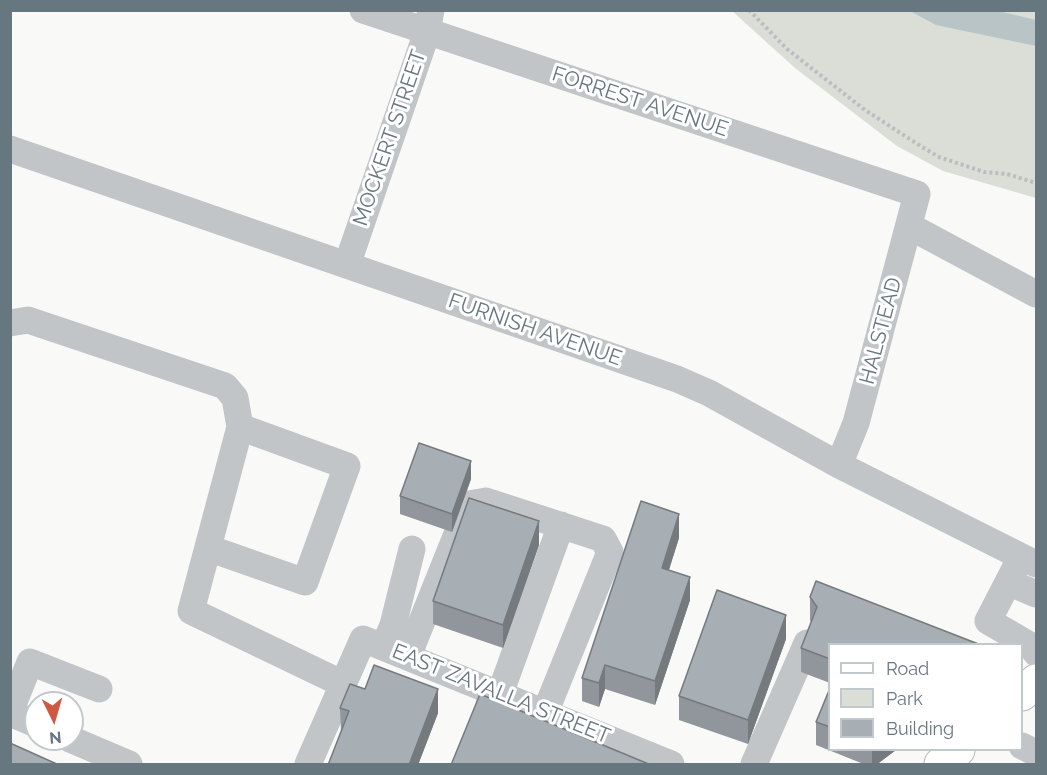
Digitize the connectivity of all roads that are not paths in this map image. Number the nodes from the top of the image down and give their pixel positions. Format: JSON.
{"nodes":[{"id":1,"x":363,"y":10,"type":"edge"},
{"id":2,"x":429,"y":21,"type":"edge"},
{"id":3,"x":10,"y":149,"type":"edge"},
{"id":4,"x":917,"y":194,"type":"joint"},
{"id":5,"x":909,"y":226,"type":"junction"},
{"id":6,"x":347,"y":265,"type":"junction"},
{"id":7,"x":1036,"y":294,"type":"edge"},
{"id":8,"x":10,"y":323,"type":"edge"},
{"id":9,"x":240,"y":427,"type":"junction"},
{"id":10,"x":839,"y":465,"type":"junction"},
{"id":11,"x":561,"y":525,"type":"junction"},
{"id":12,"x":208,"y":548,"type":"junction"},
{"id":13,"x":412,"y":549,"type":"dead end"},
{"id":14,"x":1029,"y":560,"type":"edge"},
{"id":15,"x":1008,"y":582,"type":"junction"},
{"id":16,"x":1036,"y":594,"type":"edge"},
{"id":17,"x":807,"y":643,"type":"edge"},
{"id":18,"x":385,"y":647,"type":"junction"},
{"id":19,"x":1035,"y":647,"type":"edge"},
{"id":20,"x":20,"y":659,"type":"edge"},
{"id":21,"x":1036,"y":681,"type":"edge"},
{"id":22,"x":343,"y":684,"type":"junction"},
{"id":23,"x":99,"y":688,"type":"dead end"},
{"id":24,"x":1023,"y":693,"type":"edge"},
{"id":25,"x":500,"y":694,"type":"junction"},
{"id":26,"x":10,"y":713,"type":"edge"},
{"id":27,"x":545,"y":713,"type":"junction"},
{"id":28,"x":24,"y":719,"type":"edge"},
{"id":29,"x":84,"y":745,"type":"edge"},
{"id":30,"x":957,"y":751,"type":"edge"},
{"id":31,"x":129,"y":765,"type":"edge"},
{"id":32,"x":308,"y":765,"type":"edge"},
{"id":33,"x":671,"y":765,"type":"edge"},
{"id":34,"x":754,"y":765,"type":"edge"},
{"id":35,"x":941,"y":765,"type":"edge"}],
"edges":[{"from":1,"to":2,"type":"street","name":"FORREST AVENUE"},
{"from":2,"to":4,"type":"street","name":"FORREST AVENUE"},
{"from":2,"to":6,"type":"street","name":"MOCKERT STREET"},
{"from":3,"to":6,"type":"street","name":"FURNISH AVENUE"},
{"from":4,"to":5,"type":"street","name":"HALSTEAD"},
{"from":5,"to":7,"type":"street"},
{"from":5,"to":10,"type":"street","name":"HALSTEAD"},
{"from":6,"to":10,"type":"street","name":"FURNISH AVENUE"},
{"from":8,"to":9,"type":"street"},
{"from":9,"to":12,"type":"street"},
{"from":9,"to":12,"type":"street"},
{"from":10,"to":14,"type":"street","name":"FURNISH AVENUE"},
{"from":11,"to":18,"type":"street"},
{"from":11,"to":25,"type":"street"},
{"from":11,"to":27,"type":"street"},
{"from":12,"to":22,"type":"street"},
{"from":13,"to":18,"type":"street"},
{"from":14,"to":15,"type":"street"},
{"from":15,"to":16,"type":"street"},
{"from":15,"to":19,"type":"street"},
{"from":17,"to":34,"type":"street"},
{"from":18,"to":22,"type":"street"},
{"from":18,"to":25,"type":"street","name":"EAST ZAVALLA STREET"},
{"from":20,"to":23,"type":"street"},
{"from":20,"to":26,"type":"street"},
{"from":21,"to":24,"type":"main road"},
{"from":22,"to":32,"type":"street"},
{"from":25,"to":27,"type":"street","name":"EAST ZAVALLA STREET"},
{"from":26,"to":28,"type":"street"},
{"from":27,"to":33,"type":"street","name":"EAST ZAVALLA STREET"},
{"from":29,"to":31,"type":"street"},
{"from":30,"to":35,"type":"main road"}]}
